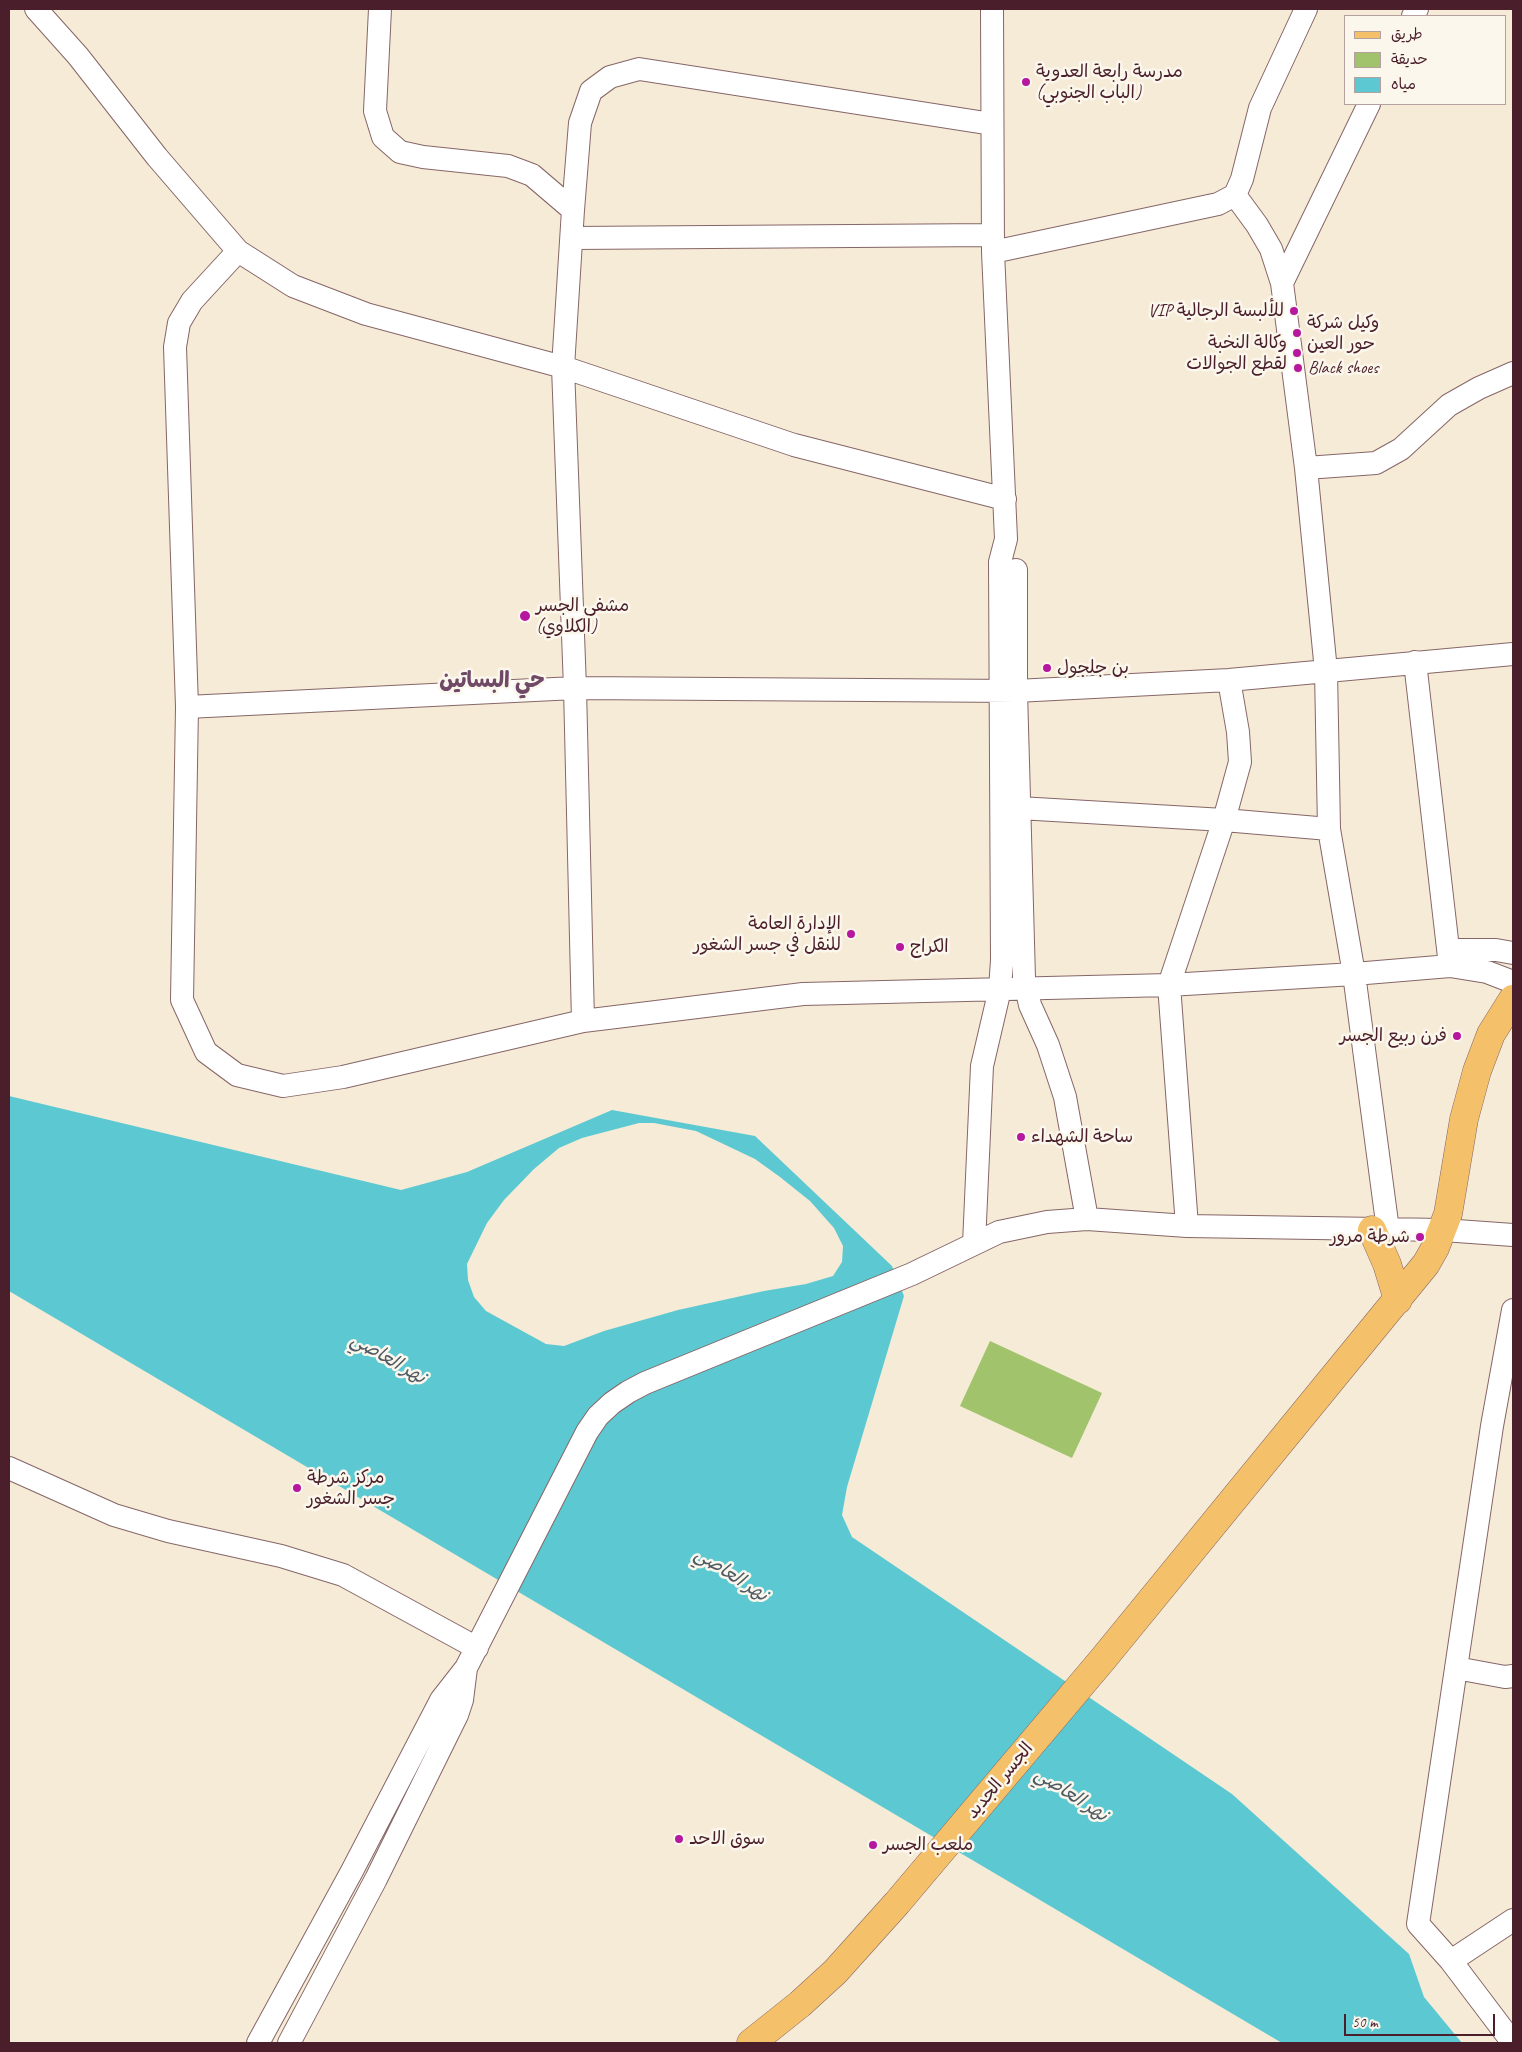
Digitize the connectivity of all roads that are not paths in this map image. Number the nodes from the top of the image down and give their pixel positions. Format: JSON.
{"nodes":[{"id":1,"x":36,"y":9,"type":"edge"},
{"id":2,"x":380,"y":9,"type":"edge"},
{"id":3,"x":992,"y":9,"type":"edge"},
{"id":4,"x":1306,"y":9,"type":"edge"},
{"id":5,"x":1369,"y":105,"type":"edge"},
{"id":6,"x":992,"y":124,"type":"junction"},
{"id":7,"x":1235,"y":195,"type":"junction"},
{"id":8,"x":573,"y":210,"type":"junction"},
{"id":9,"x":572,"y":238,"type":"junction"},
{"id":10,"x":993,"y":243,"type":"junction"},
{"id":11,"x":238,"y":251,"type":"junction"},
{"id":12,"x":1282,"y":282,"type":"junction"},
{"id":13,"x":564,"y":367,"type":"junction"},
{"id":14,"x":1513,"y":373,"type":"edge"},
{"id":15,"x":1306,"y":468,"type":"junction"},
{"id":16,"x":1005,"y":499,"type":"junction"},
{"id":17,"x":1513,"y":654,"type":"edge"},
{"id":18,"x":1415,"y":662,"type":"junction"},
{"id":19,"x":1326,"y":671,"type":"junction"},
{"id":20,"x":1229,"y":680,"type":"junction"},
{"id":21,"x":575,"y":688,"type":"junction"},
{"id":22,"x":1009,"y":690,"type":"junction"},
{"id":23,"x":187,"y":706,"type":"junction"},
{"id":24,"x":1020,"y":808,"type":"junction"},
{"id":25,"x":1224,"y":820,"type":"junction"},
{"id":26,"x":1329,"y":829,"type":"junction"},
{"id":27,"x":1513,"y":953,"type":"edge"},
{"id":28,"x":1450,"y":958,"type":"junction"},
{"id":29,"x":1354,"y":974,"type":"junction"},
{"id":30,"x":1513,"y":982,"type":"edge"},
{"id":31,"x":1169,"y":985,"type":"junction"},
{"id":32,"x":1026,"y":988,"type":"junction"},
{"id":33,"x":1000,"y":990,"type":"junction"},
{"id":34,"x":1513,"y":999,"type":"edge"},
{"id":35,"x":583,"y":1021,"type":"junction"},
{"id":36,"x":1087,"y":1219,"type":"junction"},
{"id":37,"x":1187,"y":1226,"type":"junction"},
{"id":38,"x":1380,"y":1230,"type":"junction"},
{"id":39,"x":1443,"y":1230,"type":"junction"},
{"id":40,"x":1513,"y":1235,"type":"edge"},
{"id":41,"x":974,"y":1244,"type":"junction"},
{"id":42,"x":1398,"y":1300,"type":"junction"},
{"id":43,"x":1513,"y":1310,"type":"edge"},
{"id":44,"x":9,"y":1468,"type":"edge"},
{"id":45,"x":477,"y":1648,"type":"junction"},
{"id":46,"x":466,"y":1668,"type":"junction"},
{"id":47,"x":1456,"y":1668,"type":"junction"},
{"id":48,"x":1513,"y":1676,"type":"edge"},
{"id":49,"x":1513,"y":1920,"type":"edge"},
{"id":50,"x":1451,"y":1961,"type":"junction"},
{"id":51,"x":258,"y":2043,"type":"edge"},
{"id":52,"x":289,"y":2043,"type":"edge"},
{"id":53,"x":751,"y":2043,"type":"edge"},
{"id":54,"x":1513,"y":2043,"type":"edge"}],
"edges":[{"from":1,"to":11,"type":"street"},
{"from":2,"to":8,"type":"street"},
{"from":3,"to":6,"type":"street"},
{"from":4,"to":7,"type":"street"},
{"from":5,"to":12,"type":"street"},
{"from":6,"to":8,"type":"street"},
{"from":6,"to":10,"type":"street"},
{"from":7,"to":10,"type":"street"},
{"from":7,"to":12,"type":"street"},
{"from":8,"to":9,"type":"street"},
{"from":9,"to":10,"type":"street"},
{"from":9,"to":13,"type":"street"},
{"from":10,"to":16,"type":"street"},
{"from":11,"to":13,"type":"street"},
{"from":11,"to":23,"type":"street"},
{"from":12,"to":15,"type":"street"},
{"from":13,"to":16,"type":"street"},
{"from":13,"to":21,"type":"street"},
{"from":14,"to":15,"type":"street"},
{"from":15,"to":19,"type":"street"},
{"from":16,"to":22,"type":"street"},
{"from":17,"to":18,"type":"street"},
{"from":18,"to":19,"type":"street"},
{"from":18,"to":28,"type":"street"},
{"from":19,"to":20,"type":"street"},
{"from":19,"to":26,"type":"street"},
{"from":20,"to":22,"type":"street"},
{"from":20,"to":25,"type":"street"},
{"from":21,"to":22,"type":"street"},
{"from":21,"to":23,"type":"street"},
{"from":21,"to":35,"type":"street"},
{"from":22,"to":24,"type":"street"},
{"from":22,"to":33,"type":"street"},
{"from":23,"to":35,"type":"street"},
{"from":24,"to":25,"type":"street"},
{"from":24,"to":32,"type":"street"},
{"from":25,"to":26,"type":"street"},
{"from":25,"to":31,"type":"street"},
{"from":26,"to":29,"type":"street"},
{"from":27,"to":28,"type":"street"},
{"from":28,"to":29,"type":"street"},
{"from":28,"to":30,"type":"street"},
{"from":29,"to":31,"type":"street"},
{"from":29,"to":38,"type":"street"},
{"from":31,"to":32,"type":"street"},
{"from":31,"to":37,"type":"street"},
{"from":32,"to":33,"type":"street"},
{"from":32,"to":36,"type":"street"},
{"from":33,"to":35,"type":"street"},
{"from":33,"to":41,"type":"street"},
{"from":34,"to":39,"type":"main road","name":"الجسر الجديد"},
{"from":36,"to":37,"type":"street"},
{"from":36,"to":41,"type":"street"},
{"from":37,"to":38,"type":"street"},
{"from":38,"to":39,"type":"street"},
{"from":38,"to":42,"type":"main road"},
{"from":39,"to":40,"type":"street"},
{"from":39,"to":42,"type":"main road","name":"الجسر الجديد"},
{"from":41,"to":45,"type":"street"},
{"from":42,"to":53,"type":"main road","name":"الجسر الجديد"},
{"from":43,"to":47,"type":"street"},
{"from":44,"to":45,"type":"street"},
{"from":45,"to":46,"type":"street"},
{"from":46,"to":51,"type":"street"},
{"from":46,"to":52,"type":"street"},
{"from":47,"to":48,"type":"street"},
{"from":47,"to":50,"type":"street"},
{"from":49,"to":50,"type":"street"},
{"from":50,"to":54,"type":"street"}]}
